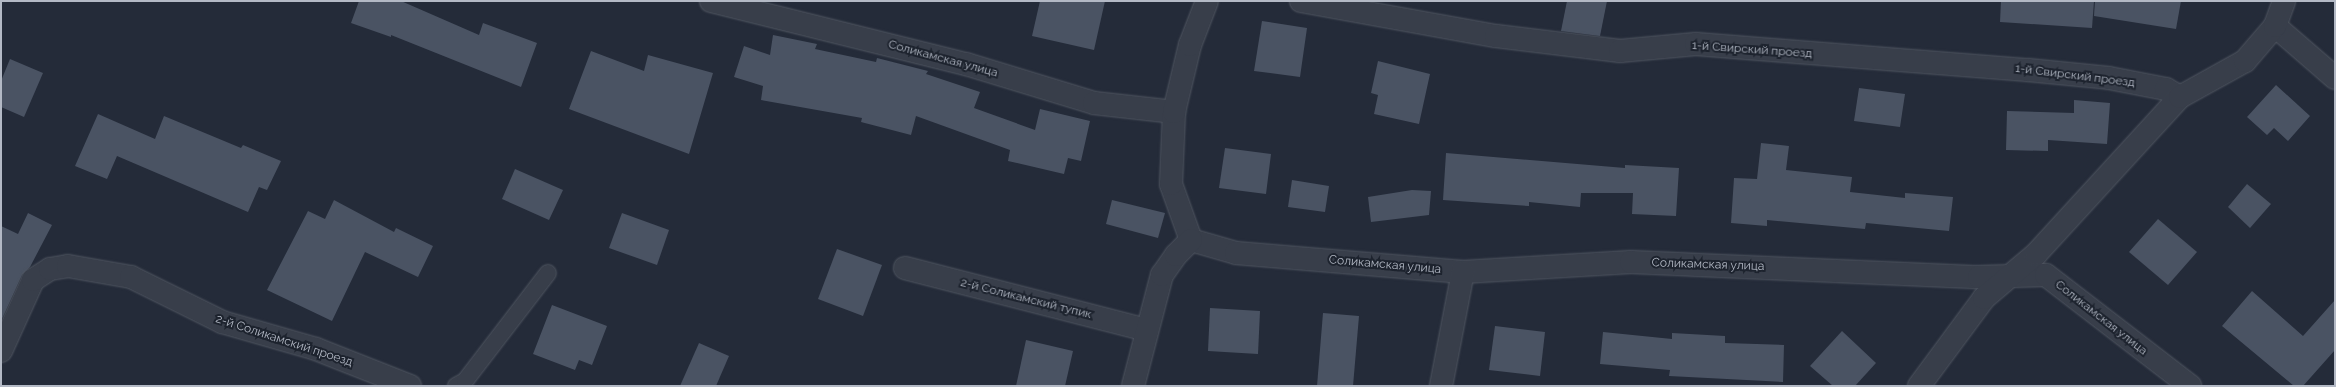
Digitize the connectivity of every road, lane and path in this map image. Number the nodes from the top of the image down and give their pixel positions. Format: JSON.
{"nodes":[{"id":1,"x":712,"y":1,"type":"edge"},
{"id":2,"x":1207,"y":1,"type":"edge"},
{"id":3,"x":1300,"y":1,"type":"edge"},
{"id":4,"x":2284,"y":1,"type":"edge"},
{"id":5,"x":2276,"y":26,"type":"junction"},
{"id":6,"x":2335,"y":78,"type":"edge"},
{"id":7,"x":2180,"y":97,"type":"junction"},
{"id":8,"x":1174,"y":112,"type":"junction"},
{"id":9,"x":1191,"y":240,"type":"junction"},
{"id":10,"x":905,"y":268,"type":"dead end"},
{"id":11,"x":1462,"y":272,"type":"junction"},
{"id":12,"x":548,"y":273,"type":"dead end"},
{"id":13,"x":2012,"y":276,"type":"junction"},
{"id":14,"x":1147,"y":330,"type":"junction"},
{"id":15,"x":1,"y":351,"type":"edge"},
{"id":16,"x":410,"y":386,"type":"edge"},
{"id":17,"x":456,"y":386,"type":"edge"},
{"id":18,"x":1133,"y":386,"type":"edge"},
{"id":19,"x":1442,"y":386,"type":"edge"},
{"id":20,"x":1919,"y":386,"type":"edge"},
{"id":21,"x":2190,"y":386,"type":"edge"}],
"edges":[{"from":1,"to":8,"type":"street","name":"Соликамская улица"},
{"from":2,"to":8,"type":"street"},
{"from":3,"to":7,"type":"street","name":"1-й Свирский проезд"},
{"from":4,"to":5,"type":"street"},
{"from":5,"to":6,"type":"street"},
{"from":5,"to":7,"type":"street"},
{"from":7,"to":13,"type":"street"},
{"from":8,"to":9,"type":"street"},
{"from":9,"to":11,"type":"street","name":"Соликамская улица"},
{"from":9,"to":14,"type":"street"},
{"from":10,"to":14,"type":"street","name":"2-й Соликамский тупик"},
{"from":11,"to":13,"type":"street","name":"Соликамская улица"},
{"from":11,"to":19,"type":"street"},
{"from":12,"to":17,"type":"lane"},
{"from":13,"to":20,"type":"street"},
{"from":13,"to":21,"type":"street","name":"Соликамская улица"},
{"from":14,"to":18,"type":"street"},
{"from":15,"to":16,"type":"street","name":"2-й Соликамский проезд"}]}
